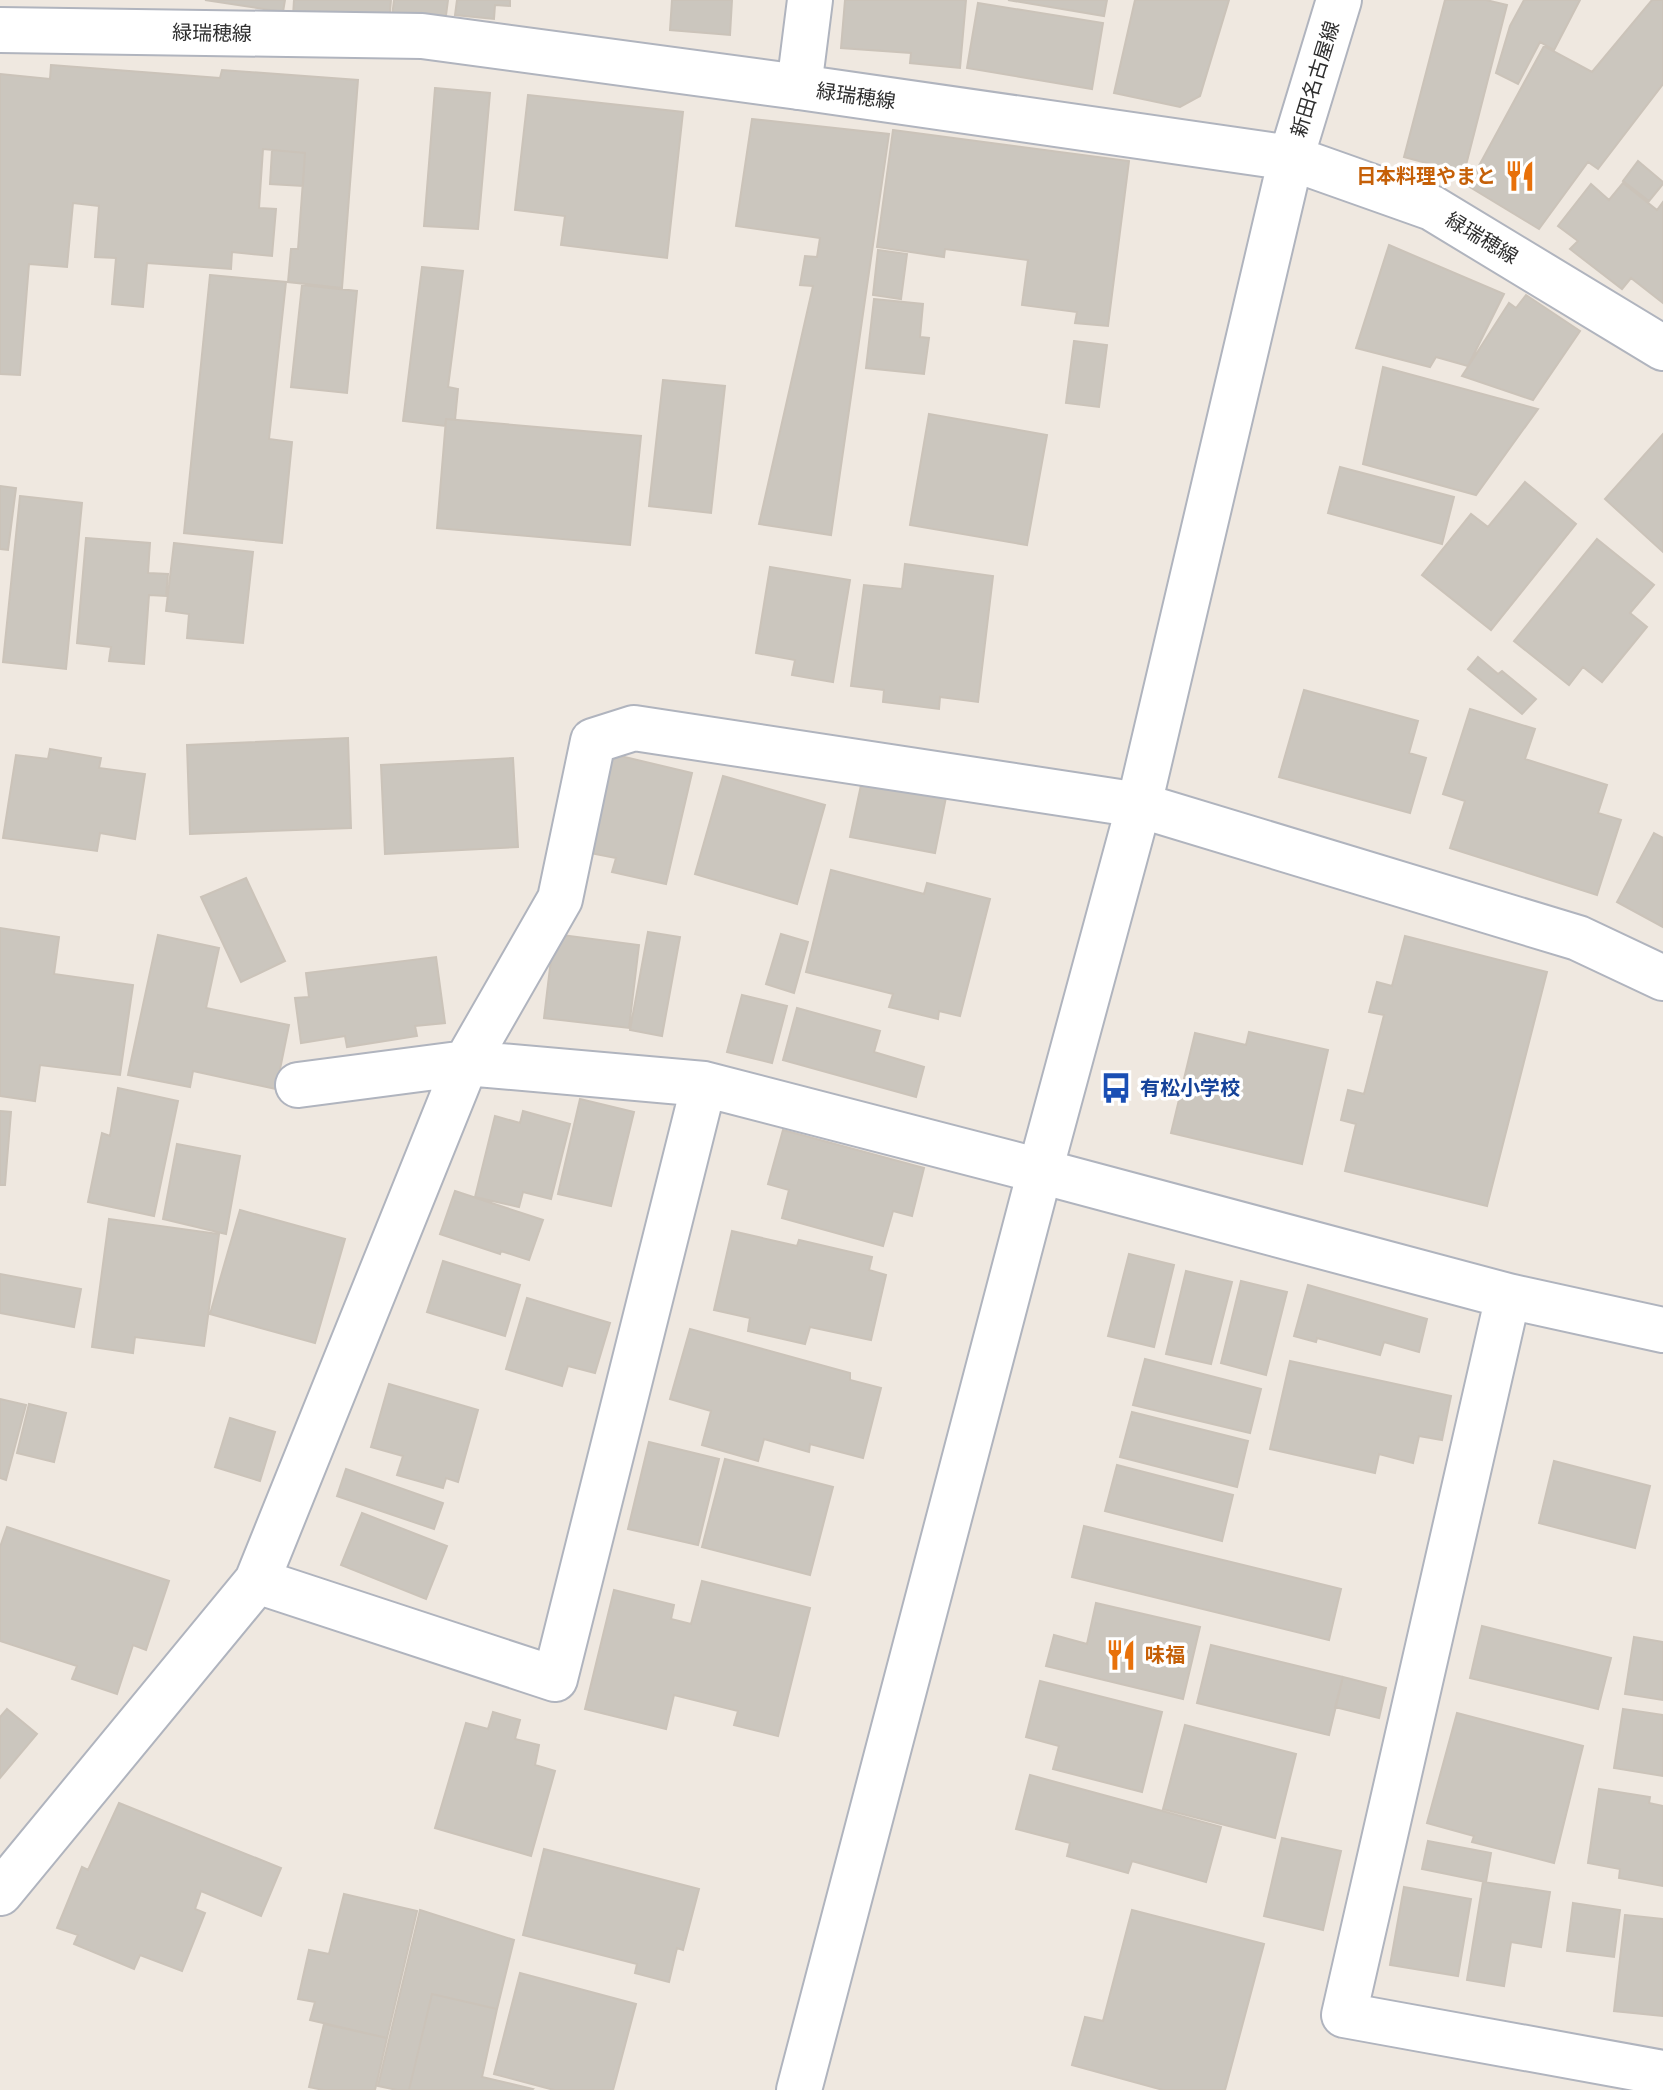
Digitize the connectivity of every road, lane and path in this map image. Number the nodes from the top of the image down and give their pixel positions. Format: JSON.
{"nodes":[{"id":1,"x":810,"y":0,"type":"edge"},
{"id":2,"x":1339,"y":0,"type":"edge"},
{"id":3,"x":0,"y":30,"type":"edge"},
{"id":4,"x":799,"y":87,"type":"junction"},
{"id":5,"x":1291,"y":158,"type":"junction"},
{"id":6,"x":1663,"y":348,"type":"edge"},
{"id":7,"x":1139,"y":805,"type":"junction"},
{"id":8,"x":1663,"y":978,"type":"edge"},
{"id":9,"x":466,"y":1063,"type":"junction"},
{"id":10,"x":704,"y":1084,"type":"junction"},
{"id":11,"x":298,"y":1085,"type":"dead end"},
{"id":12,"x":1040,"y":1171,"type":"junction"},
{"id":13,"x":1508,"y":1296,"type":"junction"},
{"id":14,"x":1663,"y":1330,"type":"edge"},
{"id":15,"x":257,"y":1581,"type":"junction"},
{"id":16,"x":0,"y":1893,"type":"edge"},
{"id":17,"x":1663,"y":2073,"type":"edge"},
{"id":18,"x":799,"y":2090,"type":"edge"}],
"edges":[{"from":1,"to":4,"type":"street"},
{"from":2,"to":5,"type":"street","name":"新田名古屋線"},
{"from":3,"to":4,"type":"street","name":"緑瑞穂線"},
{"from":4,"to":5,"type":"street","name":"緑瑞穂線"},
{"from":5,"to":6,"type":"street","name":"緑瑞穂線"},
{"from":5,"to":7,"type":"street","name":"新田名古屋線"},
{"from":7,"to":8,"type":"street"},
{"from":7,"to":9,"type":"street"},
{"from":7,"to":12,"type":"street","name":"新田名古屋線"},
{"from":9,"to":10,"type":"street"},
{"from":9,"to":11,"type":"street"},
{"from":9,"to":15,"type":"street"},
{"from":10,"to":12,"type":"street"},
{"from":10,"to":15,"type":"street"},
{"from":12,"to":13,"type":"street"},
{"from":12,"to":18,"type":"street","name":"新田名古屋線"},
{"from":13,"to":14,"type":"street"},
{"from":13,"to":17,"type":"street"},
{"from":15,"to":16,"type":"street"}]}
